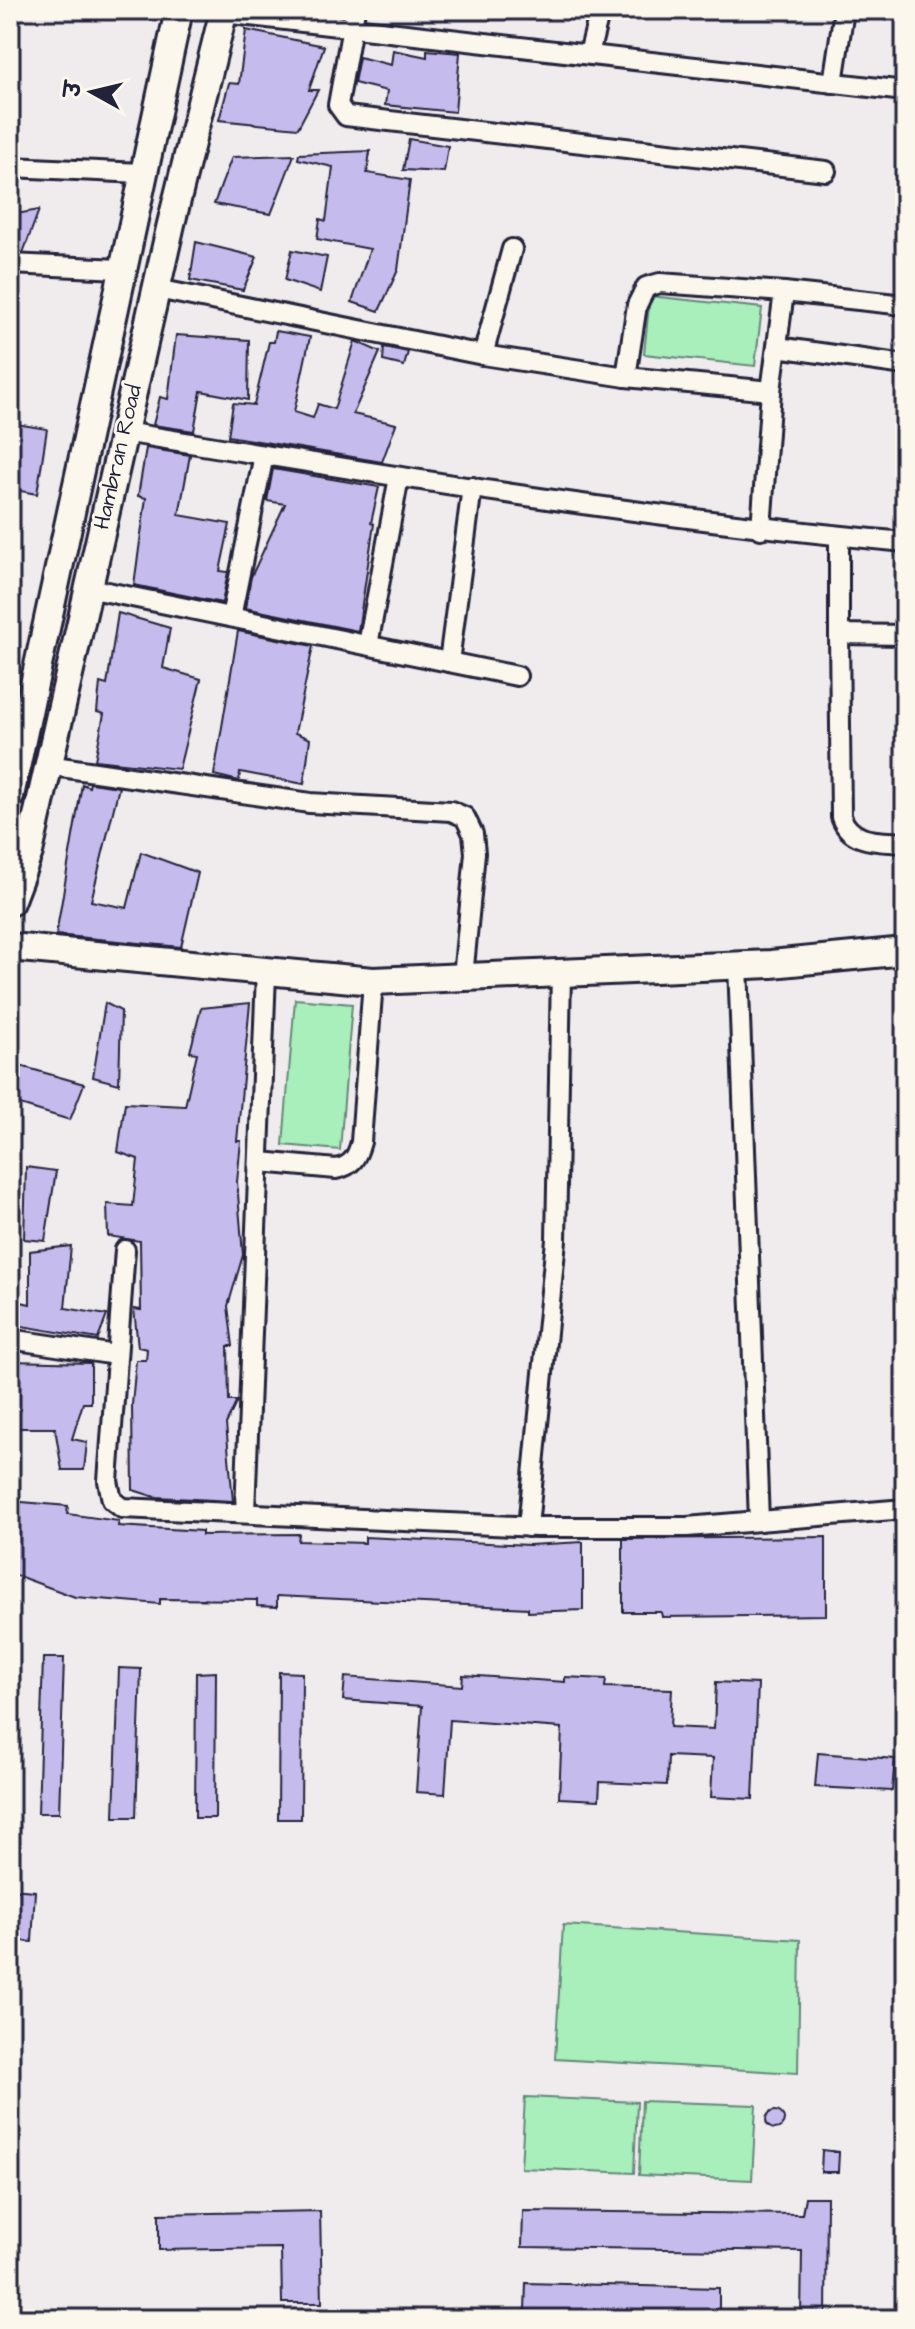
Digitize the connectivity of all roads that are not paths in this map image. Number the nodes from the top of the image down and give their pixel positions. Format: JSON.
{"nodes":[{"id":1,"x":179,"y":10,"type":"edge"},
{"id":2,"x":600,"y":10,"type":"edge"},
{"id":3,"x":844,"y":10,"type":"edge"},
{"id":4,"x":224,"y":11,"type":"edge"},
{"id":5,"x":353,"y":19,"type":"edge"},
{"id":6,"x":589,"y":54,"type":"junction"},
{"id":7,"x":833,"y":83,"type":"junction"},
{"id":8,"x":905,"y":91,"type":"edge"},
{"id":9,"x":10,"y":167,"type":"edge"},
{"id":10,"x":826,"y":171,"type":"dead end"},
{"id":11,"x":142,"y":173,"type":"junction"},
{"id":12,"x":512,"y":249,"type":"dead end"},
{"id":13,"x":10,"y":264,"type":"edge"},
{"id":14,"x":121,"y":269,"type":"junction"},
{"id":15,"x":157,"y":289,"type":"junction"},
{"id":16,"x":784,"y":292,"type":"junction"},
{"id":17,"x":905,"y":305,"type":"edge"},
{"id":18,"x":777,"y":347,"type":"junction"},
{"id":19,"x":483,"y":355,"type":"junction"},
{"id":20,"x":905,"y":365,"type":"edge"},
{"id":21,"x":626,"y":377,"type":"junction"},
{"id":22,"x":771,"y":391,"type":"junction"},
{"id":23,"x":124,"y":432,"type":"junction"},
{"id":24,"x":264,"y":455,"type":"junction"},
{"id":25,"x":399,"y":477,"type":"junction"},
{"id":26,"x":472,"y":487,"type":"junction"},
{"id":27,"x":761,"y":529,"type":"junction"},
{"id":28,"x":839,"y":536,"type":"junction"},
{"id":29,"x":905,"y":542,"type":"edge"},
{"id":30,"x":88,"y":588,"type":"junction"},
{"id":31,"x":231,"y":617,"type":"junction"},
{"id":32,"x":839,"y":634,"type":"junction"},
{"id":33,"x":905,"y":635,"type":"edge"},
{"id":34,"x":368,"y":645,"type":"junction"},
{"id":35,"x":449,"y":662,"type":"junction"},
{"id":36,"x":517,"y":676,"type":"dead end"},
{"id":37,"x":47,"y":765,"type":"junction"},
{"id":38,"x":10,"y":796,"type":"edge"},
{"id":39,"x":905,"y":843,"type":"edge"},
{"id":40,"x":10,"y":902,"type":"edge"},
{"id":41,"x":10,"y":947,"type":"edge"},
{"id":42,"x":905,"y":951,"type":"edge"},
{"id":43,"x":738,"y":964,"type":"junction"},
{"id":44,"x":561,"y":972,"type":"junction"},
{"id":45,"x":266,"y":973,"type":"junction"},
{"id":46,"x":463,"y":977,"type":"junction"},
{"id":47,"x":373,"y":981,"type":"junction"},
{"id":48,"x":260,"y":1162,"type":"junction"},
{"id":49,"x":125,"y":1250,"type":"dead end"},
{"id":50,"x":10,"y":1339,"type":"edge"},
{"id":51,"x":116,"y":1355,"type":"junction"},
{"id":52,"x":905,"y":1509,"type":"edge"},
{"id":53,"x":245,"y":1512,"type":"junction"},
{"id":54,"x":759,"y":1521,"type":"junction"},
{"id":55,"x":528,"y":1527,"type":"junction"}],
"edges":[{"from":1,"to":11,"type":"main road","name":"Hambran Road"},
{"from":2,"to":6,"type":"street"},
{"from":3,"to":7,"type":"street"},
{"from":4,"to":5,"type":"street"},
{"from":4,"to":15,"type":"main road","name":"Hambran Road"},
{"from":5,"to":6,"type":"street"},
{"from":5,"to":10,"type":"street"},
{"from":6,"to":7,"type":"street"},
{"from":7,"to":8,"type":"street"},
{"from":9,"to":11,"type":"street"},
{"from":11,"to":14,"type":"main road","name":"Hambran Road"},
{"from":12,"to":19,"type":"street"},
{"from":13,"to":14,"type":"street"},
{"from":14,"to":38,"type":"main road","name":"Hambran Road"},
{"from":15,"to":19,"type":"street"},
{"from":15,"to":23,"type":"main road","name":"Hambran Road"},
{"from":16,"to":17,"type":"street"},
{"from":16,"to":18,"type":"street"},
{"from":16,"to":21,"type":"street"},
{"from":18,"to":20,"type":"street"},
{"from":18,"to":22,"type":"street"},
{"from":19,"to":21,"type":"street"},
{"from":21,"to":22,"type":"street"},
{"from":22,"to":27,"type":"street"},
{"from":23,"to":24,"type":"street"},
{"from":23,"to":30,"type":"main road","name":"Hambran Road"},
{"from":24,"to":25,"type":"street"},
{"from":24,"to":31,"type":"street"},
{"from":25,"to":26,"type":"street"},
{"from":25,"to":34,"type":"street"},
{"from":26,"to":27,"type":"street"},
{"from":26,"to":35,"type":"street"},
{"from":27,"to":28,"type":"street"},
{"from":28,"to":29,"type":"street"},
{"from":28,"to":32,"type":"street"},
{"from":30,"to":31,"type":"street"},
{"from":30,"to":37,"type":"main road","name":"Hambran Road"},
{"from":31,"to":34,"type":"street"},
{"from":32,"to":33,"type":"street"},
{"from":32,"to":39,"type":"street"},
{"from":34,"to":35,"type":"street"},
{"from":35,"to":36,"type":"street"},
{"from":37,"to":40,"type":"main road","name":"Hambran Road"},
{"from":37,"to":46,"type":"street"},
{"from":41,"to":45,"type":"main road"},
{"from":42,"to":43,"type":"main road"},
{"from":43,"to":44,"type":"main road"},
{"from":43,"to":54,"type":"street"},
{"from":44,"to":46,"type":"main road"},
{"from":44,"to":55,"type":"street"},
{"from":45,"to":47,"type":"main road"},
{"from":45,"to":48,"type":"street"},
{"from":46,"to":47,"type":"main road"},
{"from":47,"to":48,"type":"street"},
{"from":48,"to":53,"type":"street"},
{"from":49,"to":51,"type":"street"},
{"from":50,"to":51,"type":"street"},
{"from":51,"to":53,"type":"street"},
{"from":52,"to":54,"type":"street"},
{"from":53,"to":55,"type":"street"},
{"from":54,"to":55,"type":"street"}]}
